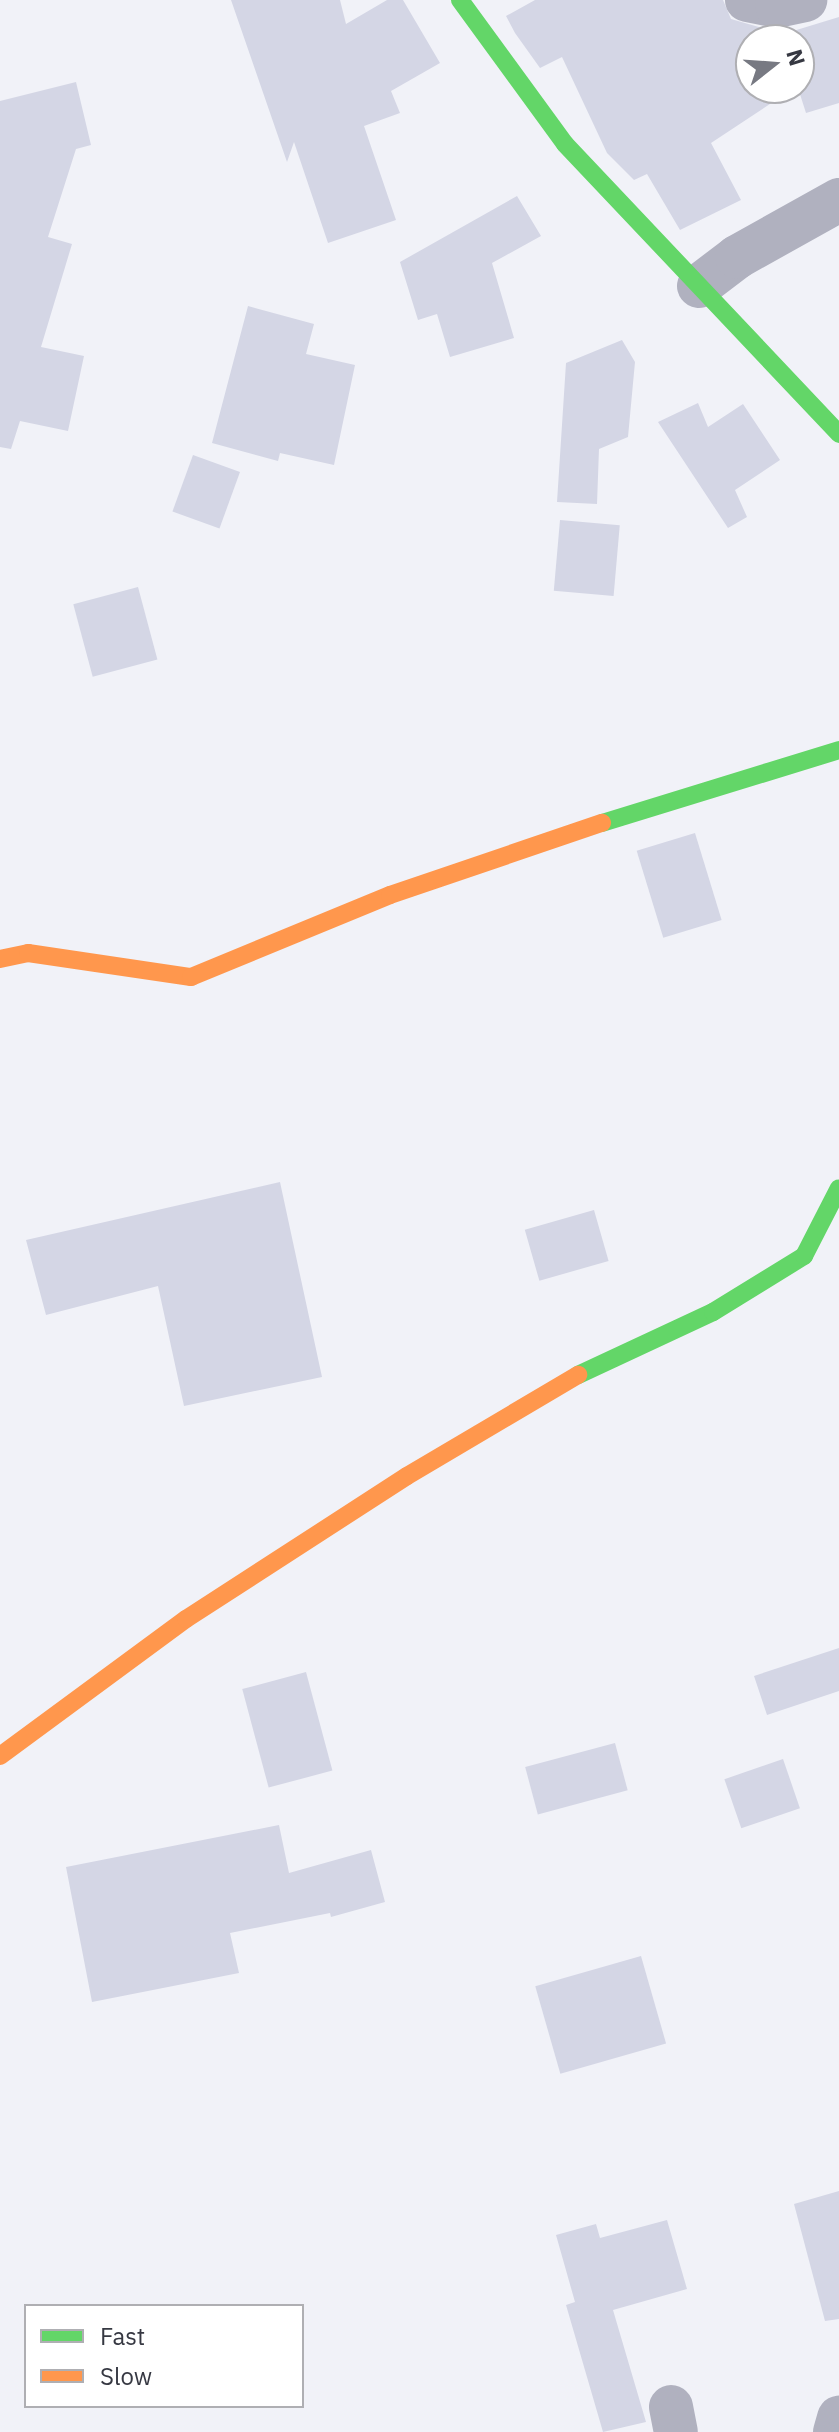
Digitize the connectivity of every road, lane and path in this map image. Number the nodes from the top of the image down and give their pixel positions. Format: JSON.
{"nodes":[{"id":1,"x":460,"y":0,"type":"edge"},
{"id":2,"x":747,"y":0,"type":"edge"},
{"id":3,"x":805,"y":0,"type":"edge"},
{"id":4,"x":839,"y":200,"type":"edge"},
{"id":5,"x":699,"y":286,"type":"junction"},
{"id":6,"x":839,"y":434,"type":"edge"},
{"id":7,"x":839,"y":750,"type":"edge"},
{"id":8,"x":0,"y":959,"type":"edge"},
{"id":9,"x":839,"y":1188,"type":"edge"},
{"id":10,"x":0,"y":1756,"type":"edge"},
{"id":11,"x":839,"y":2418,"type":"edge"},
{"id":12,"x":835,"y":2432,"type":"edge"}],
"edges":[{"from":1,"to":5,"type":"street"},
{"from":2,"to":3,"type":"street"},
{"from":4,"to":5,"type":"street"},
{"from":5,"to":6,"type":"street"},
{"from":7,"to":8,"type":"street"},
{"from":9,"to":10,"type":"street"},
{"from":11,"to":12,"type":"street"}]}
